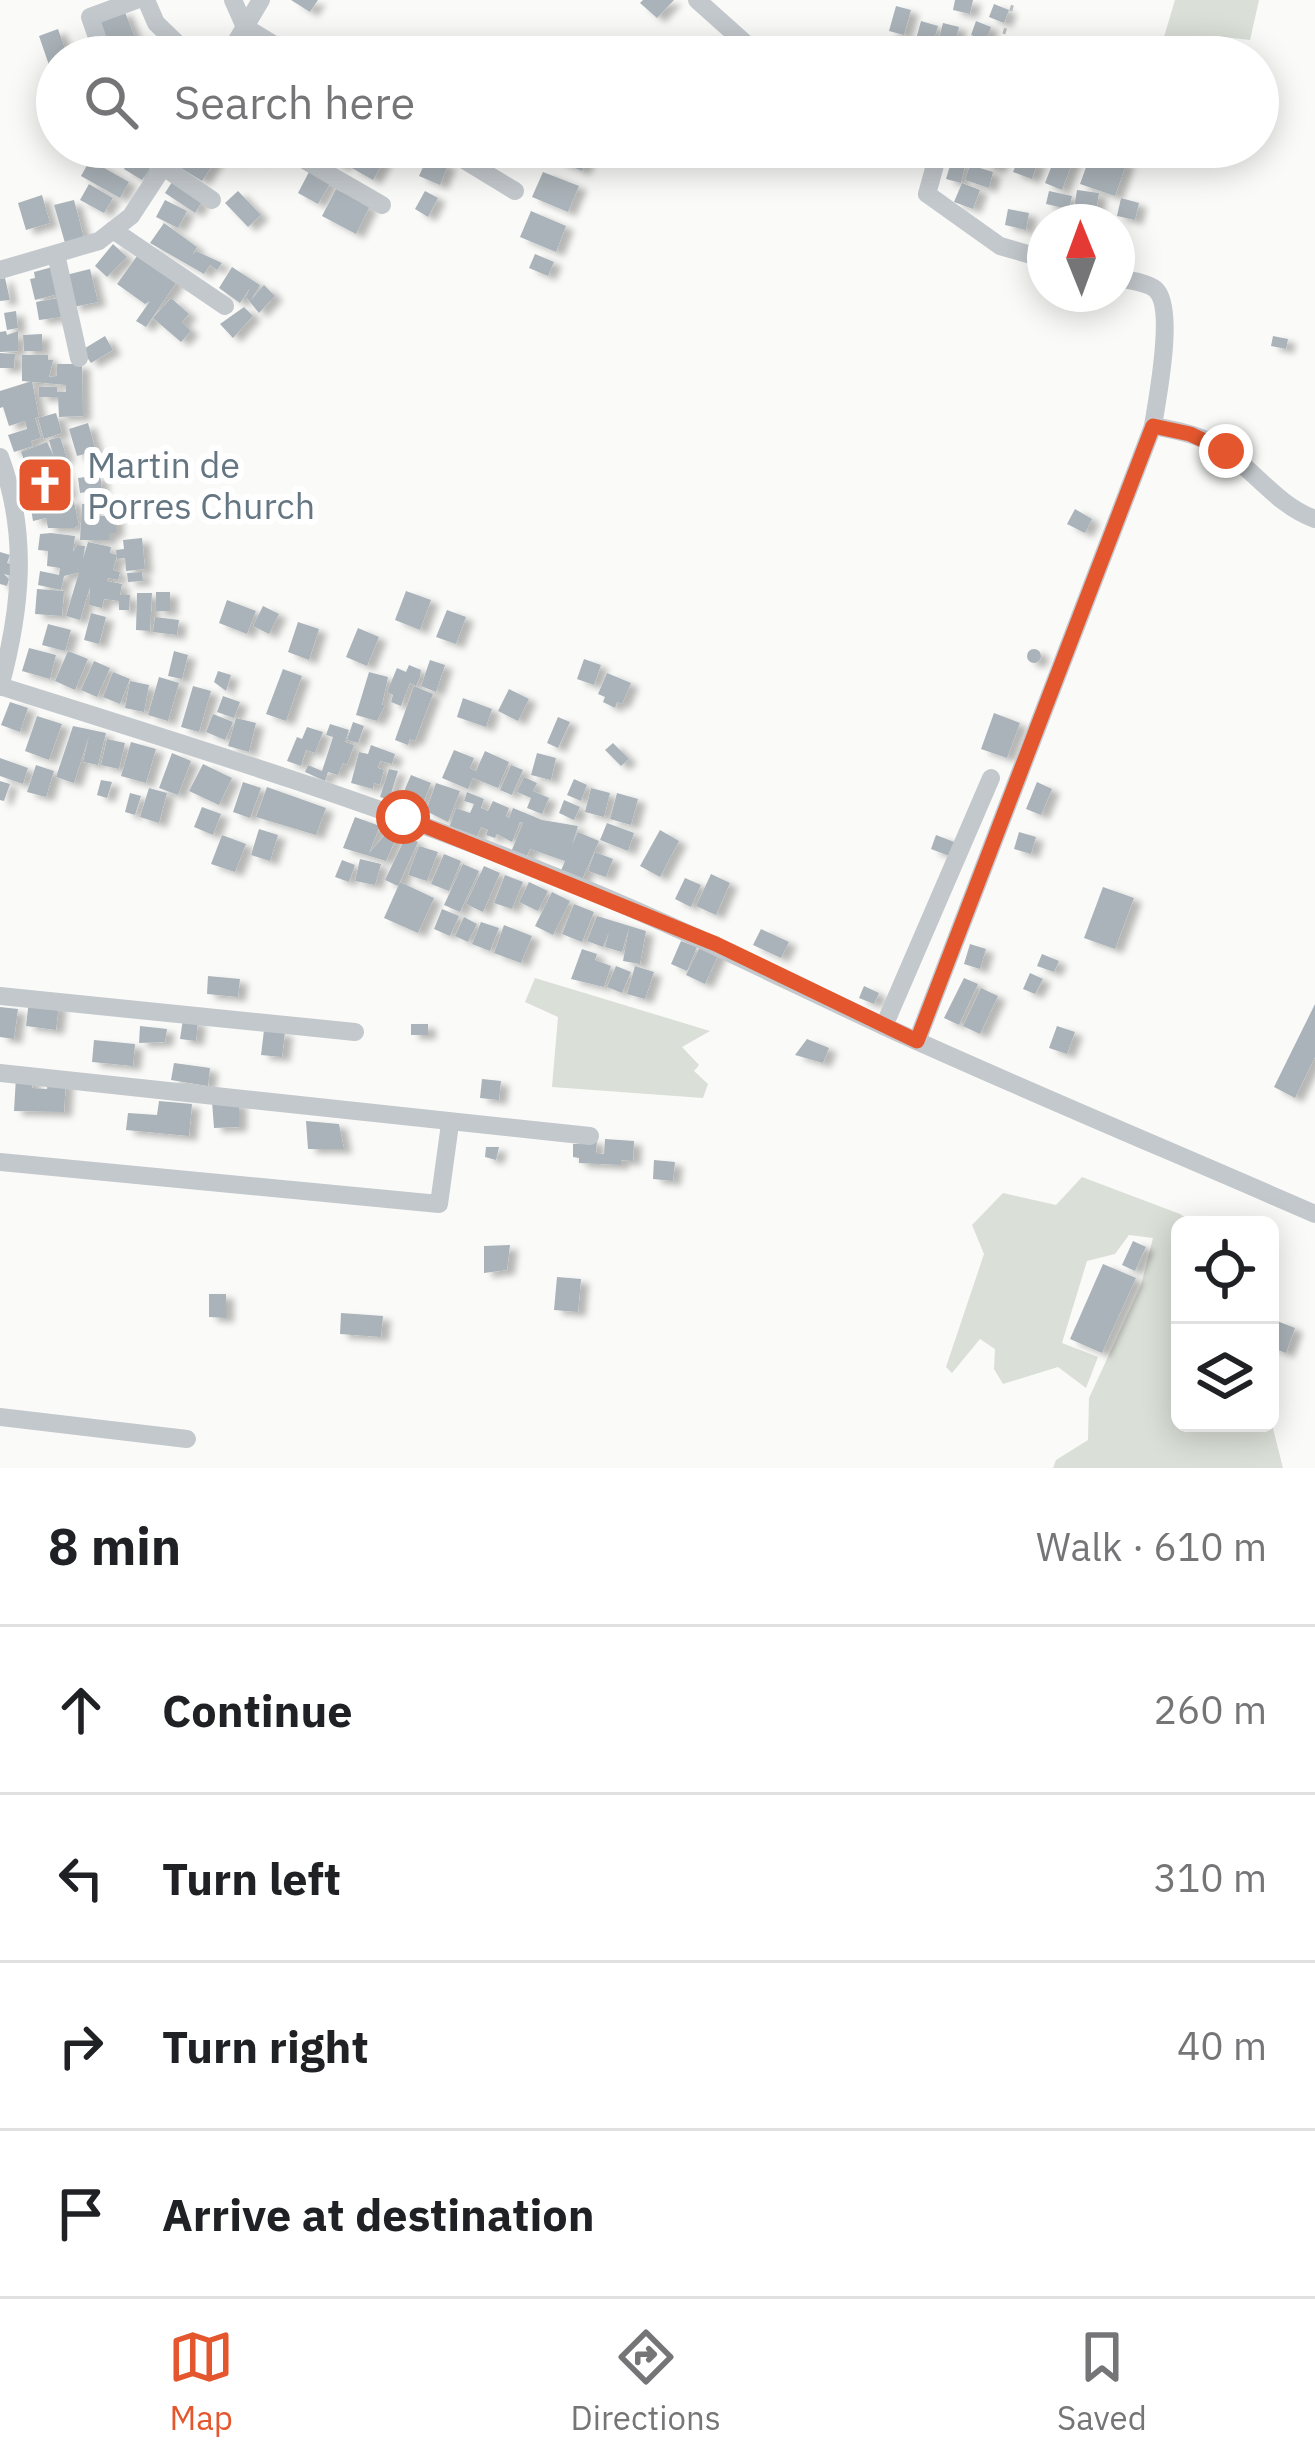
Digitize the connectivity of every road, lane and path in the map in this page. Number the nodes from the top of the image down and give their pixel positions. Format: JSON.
{"nodes":[{"id":1,"x":136,"y":0,"type":"edge"},
{"id":2,"x":146,"y":0,"type":"edge"},
{"id":3,"x":233,"y":0,"type":"edge"},
{"id":4,"x":261,"y":0,"type":"edge"},
{"id":5,"x":697,"y":0,"type":"edge"},
{"id":6,"x":1015,"y":0,"type":"edge"},
{"id":7,"x":245,"y":27,"type":"junction"},
{"id":8,"x":97,"y":36,"type":"edge"},
{"id":9,"x":169,"y":36,"type":"edge"},
{"id":10,"x":240,"y":36,"type":"edge"},
{"id":11,"x":260,"y":36,"type":"edge"},
{"id":12,"x":737,"y":36,"type":"edge"},
{"id":13,"x":1004,"y":36,"type":"edge"},
{"id":14,"x":165,"y":168,"type":"joint"},
{"id":15,"x":318,"y":168,"type":"edge"},
{"id":16,"x":477,"y":168,"type":"edge"},
{"id":17,"x":934,"y":168,"type":"edge"},
{"id":18,"x":515,"y":191,"type":"dead end"},
{"id":19,"x":212,"y":200,"type":"dead end"},
{"id":20,"x":382,"y":205,"type":"dead end"},
{"id":21,"x":113,"y":230,"type":"junction"},
{"id":22,"x":56,"y":254,"type":"junction"},
{"id":23,"x":1027,"y":254,"type":"edge"},
{"id":24,"x":0,"y":270,"type":"edge"},
{"id":25,"x":1135,"y":282,"type":"edge"},
{"id":26,"x":225,"y":306,"type":"dead end"},
{"id":27,"x":79,"y":358,"type":"dead end"},
{"id":28,"x":1153,"y":426,"type":"junction"},
{"id":29,"x":0,"y":457,"type":"edge"},
{"id":30,"x":1315,"y":519,"type":"edge"},
{"id":31,"x":0,"y":687,"type":"edge"},
{"id":32,"x":992,"y":778,"type":"dead end"},
{"id":33,"x":0,"y":996,"type":"edge"},
{"id":34,"x":884,"y":1026,"type":"junction"},
{"id":35,"x":355,"y":1032,"type":"dead end"},
{"id":36,"x":917,"y":1041,"type":"junction"},
{"id":37,"x":0,"y":1073,"type":"edge"},
{"id":38,"x":450,"y":1124,"type":"junction"},
{"id":39,"x":590,"y":1136,"type":"dead end"},
{"id":40,"x":0,"y":1162,"type":"edge"},
{"id":41,"x":1315,"y":1214,"type":"edge"},
{"id":42,"x":0,"y":1417,"type":"edge"},
{"id":43,"x":187,"y":1439,"type":"dead end"}],
"edges":[{"from":1,"to":8,"type":"street"},
{"from":2,"to":9,"type":"street"},
{"from":3,"to":7,"type":"street"},
{"from":4,"to":7,"type":"street"},
{"from":5,"to":12,"type":"street"},
{"from":6,"to":13,"type":"path"},
{"from":7,"to":10,"type":"street"},
{"from":7,"to":11,"type":"street"},
{"from":14,"to":19,"type":"street"},
{"from":14,"to":21,"type":"street"},
{"from":15,"to":20,"type":"street"},
{"from":16,"to":18,"type":"street"},
{"from":17,"to":23,"type":"street"},
{"from":21,"to":22,"type":"street"},
{"from":21,"to":26,"type":"street"},
{"from":22,"to":24,"type":"street"},
{"from":22,"to":27,"type":"street"},
{"from":25,"to":28,"type":"street"},
{"from":28,"to":30,"type":"street"},
{"from":28,"to":36,"type":"street"},
{"from":29,"to":31,"type":"street"},
{"from":31,"to":34,"type":"street"},
{"from":32,"to":34,"type":"street"},
{"from":33,"to":35,"type":"street"},
{"from":34,"to":36,"type":"street"},
{"from":36,"to":41,"type":"street"},
{"from":37,"to":38,"type":"street"},
{"from":38,"to":39,"type":"street"},
{"from":38,"to":40,"type":"street"},
{"from":42,"to":43,"type":"street"}]}
